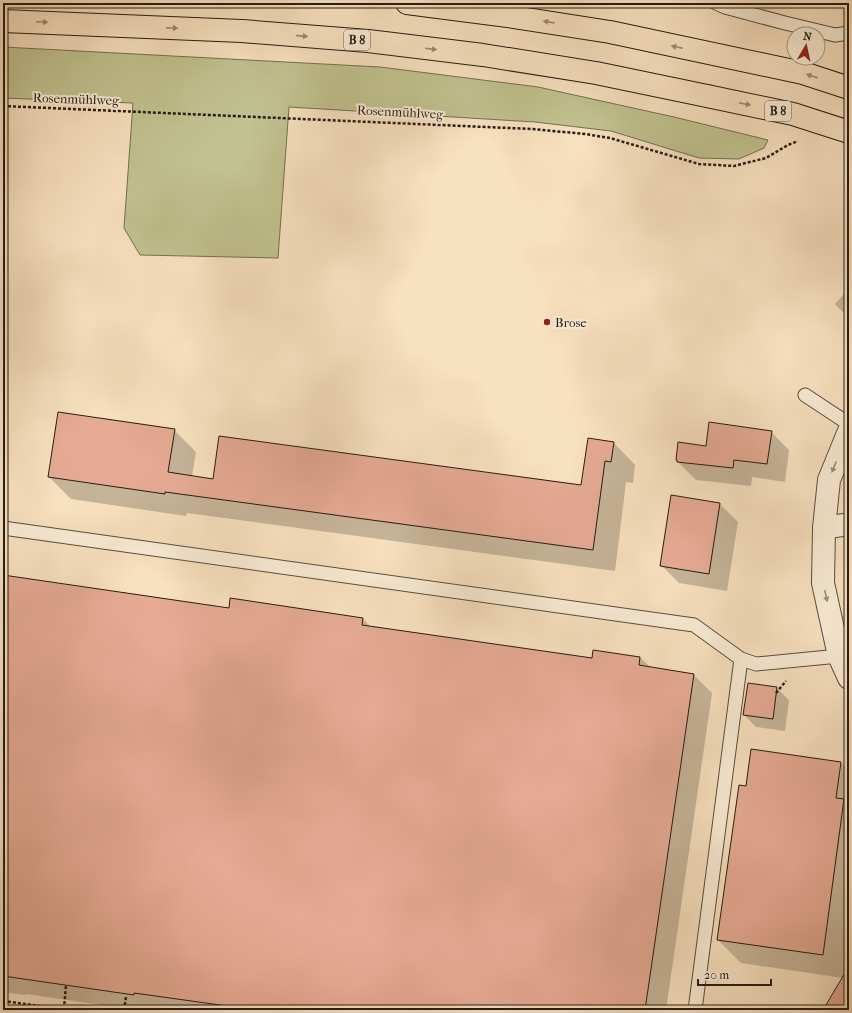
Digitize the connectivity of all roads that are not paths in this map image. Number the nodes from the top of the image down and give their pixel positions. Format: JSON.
{"nodes":[{"id":1,"x":407,"y":3,"type":"edge"},
{"id":2,"x":716,"y":3,"type":"edge"},
{"id":3,"x":3,"y":21,"type":"edge"},
{"id":4,"x":849,"y":33,"type":"edge"},
{"id":5,"x":849,"y":88,"type":"edge"},
{"id":6,"x":849,"y":132,"type":"edge"},
{"id":7,"x":805,"y":395,"type":"dead end"},
{"id":8,"x":849,"y":424,"type":"edge"},
{"id":9,"x":849,"y":431,"type":"edge"},
{"id":10,"x":849,"y":524,"type":"edge"},
{"id":11,"x":3,"y":528,"type":"edge"},
{"id":12,"x":824,"y":528,"type":"junction"},
{"id":13,"x":839,"y":656,"type":"junction"},
{"id":14,"x":741,"y":659,"type":"junction"},
{"id":15,"x":849,"y":678,"type":"edge"},
{"id":16,"x":695,"y":1010,"type":"edge"}],
"edges":[{"from":5,"to":1,"type":"highway","one_way":true},
{"from":2,"to":4,"type":"lane"},
{"from":3,"to":6,"type":"highway","number":"B 8","one_way":true,"bridge":true},
{"from":7,"to":8,"type":"lane"},
{"from":9,"to":12,"type":"street","one_way":true},
{"from":10,"to":12,"type":"street"},
{"from":11,"to":14,"type":"lane"},
{"from":12,"to":13,"type":"street","one_way":true},
{"from":13,"to":14,"type":"lane"},
{"from":13,"to":15,"type":"street"},
{"from":14,"to":16,"type":"lane"}]}
